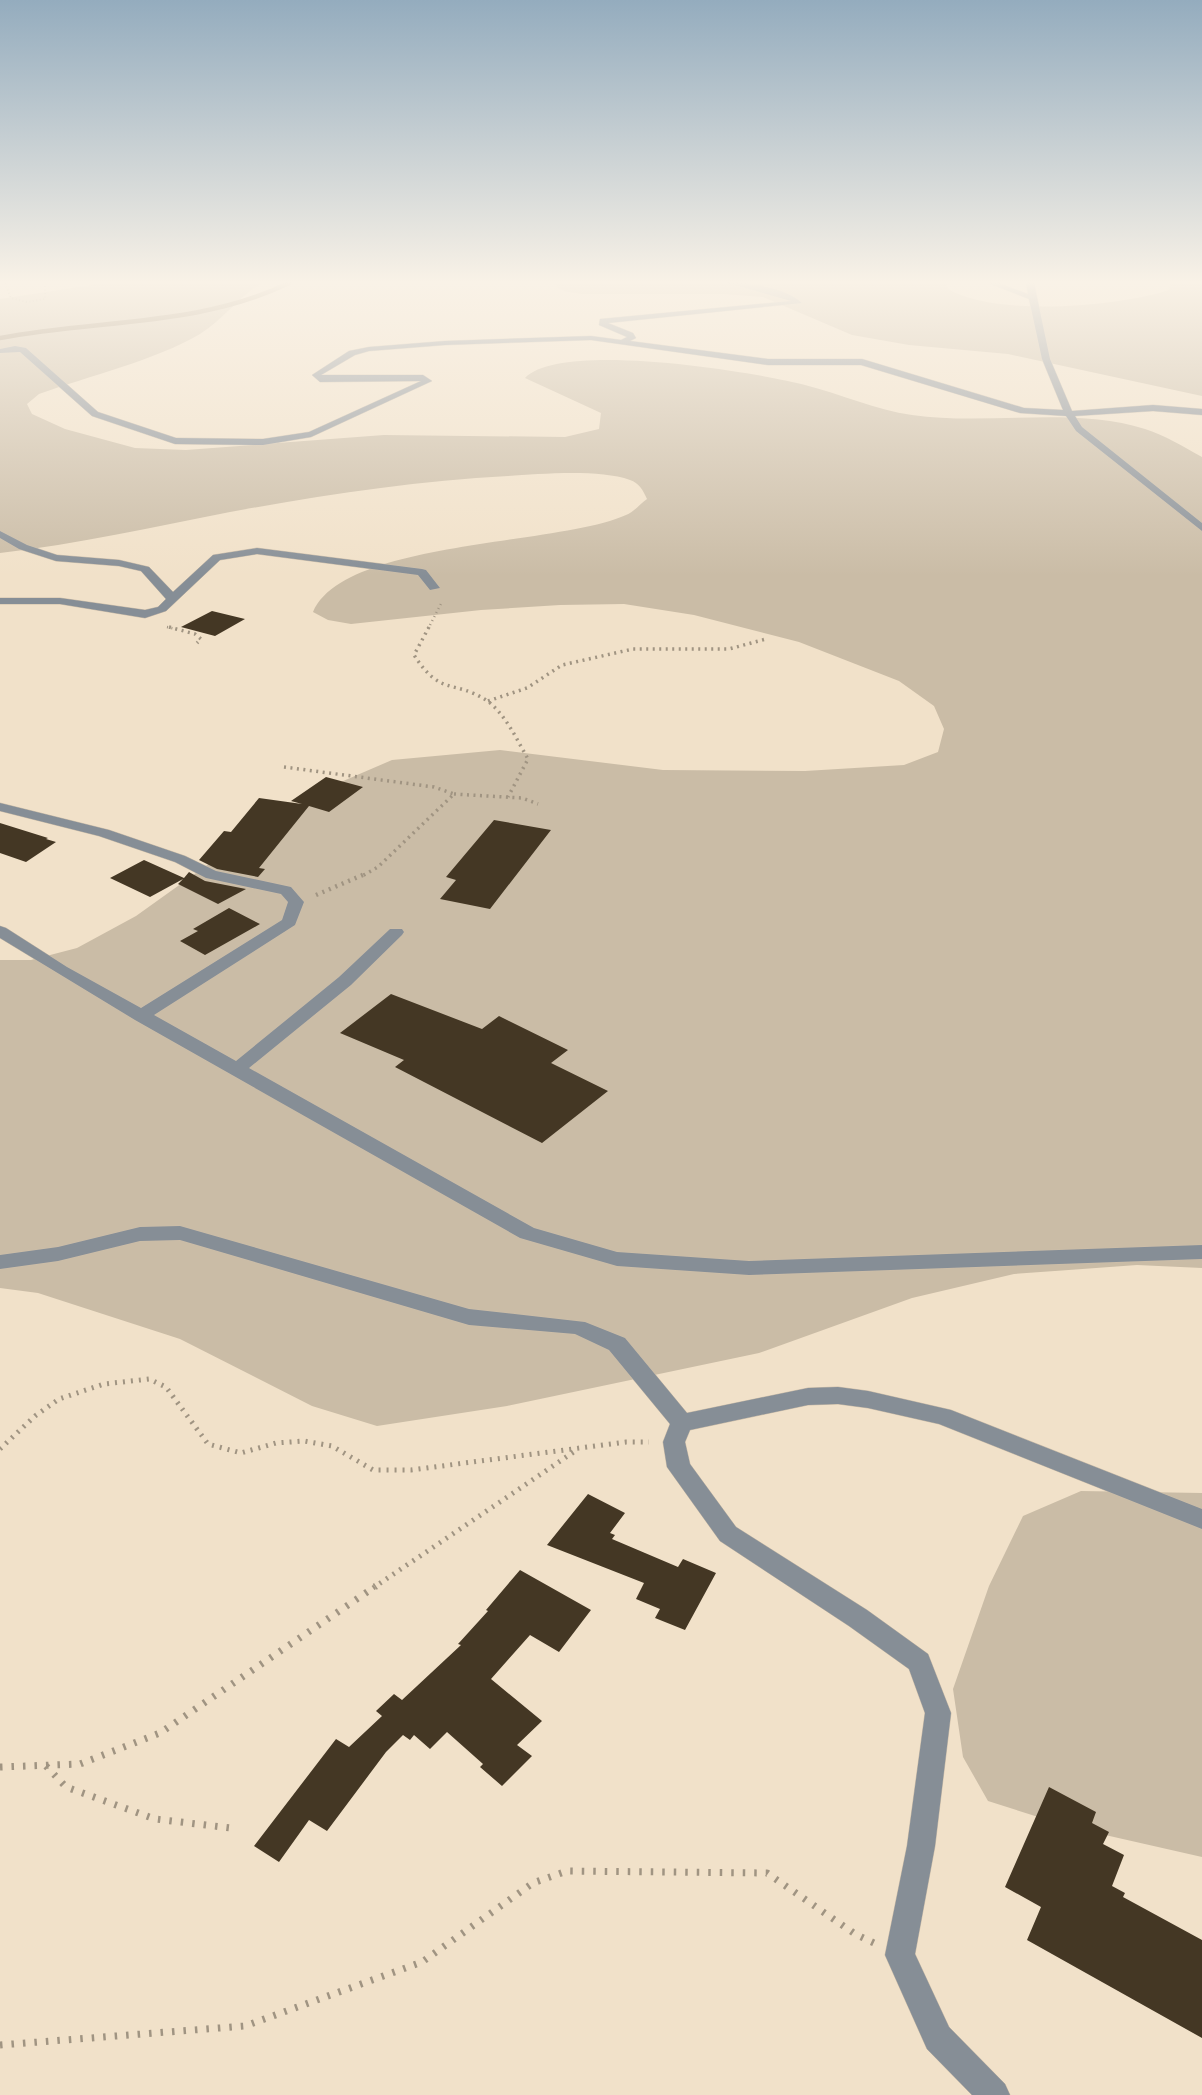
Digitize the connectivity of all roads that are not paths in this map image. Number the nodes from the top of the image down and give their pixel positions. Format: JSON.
{"nodes":[{"id":1,"x":58,"y":381,"type":"edge"},
{"id":2,"x":429,"y":381,"type":"edge"},
{"id":3,"x":924,"y":381,"type":"edge"},
{"id":4,"x":1054,"y":381,"type":"edge"},
{"id":5,"x":1202,"y":412,"type":"edge"},
{"id":6,"x":1068,"y":413,"type":"junction"},
{"id":7,"x":1202,"y":528,"type":"edge"},
{"id":8,"x":0,"y":534,"type":"edge"},
{"id":9,"x":435,"y":587,"type":"road end"},
{"id":10,"x":173,"y":599,"type":"junction"},
{"id":11,"x":0,"y":601,"type":"edge"},
{"id":12,"x":0,"y":807,"type":"edge"},
{"id":13,"x":0,"y":931,"type":"edge"},
{"id":14,"x":396,"y":932,"type":"dead end"},
{"id":15,"x":141,"y":1016,"type":"junction"},
{"id":16,"x":237,"y":1069,"type":"junction"},
{"id":17,"x":1202,"y":1252,"type":"edge"},
{"id":18,"x":0,"y":1262,"type":"edge"},
{"id":19,"x":678,"y":1433,"type":"junction"},
{"id":20,"x":1202,"y":1519,"type":"edge"},
{"id":21,"x":994,"y":2095,"type":"edge"}],
"edges":[{"from":1,"to":2,"type":"street"},
{"from":3,"to":6,"type":"street"},
{"from":4,"to":6,"type":"street"},
{"from":5,"to":6,"type":"street"},
{"from":6,"to":7,"type":"street"},
{"from":8,"to":10,"type":"street"},
{"from":9,"to":10,"type":"street"},
{"from":10,"to":11,"type":"street"},
{"from":12,"to":15,"type":"street"},
{"from":13,"to":15,"type":"street"},
{"from":14,"to":16,"type":"street"},
{"from":15,"to":16,"type":"street"},
{"from":16,"to":17,"type":"street"},
{"from":18,"to":19,"type":"street"},
{"from":19,"to":20,"type":"street"},
{"from":19,"to":21,"type":"street"}]}
